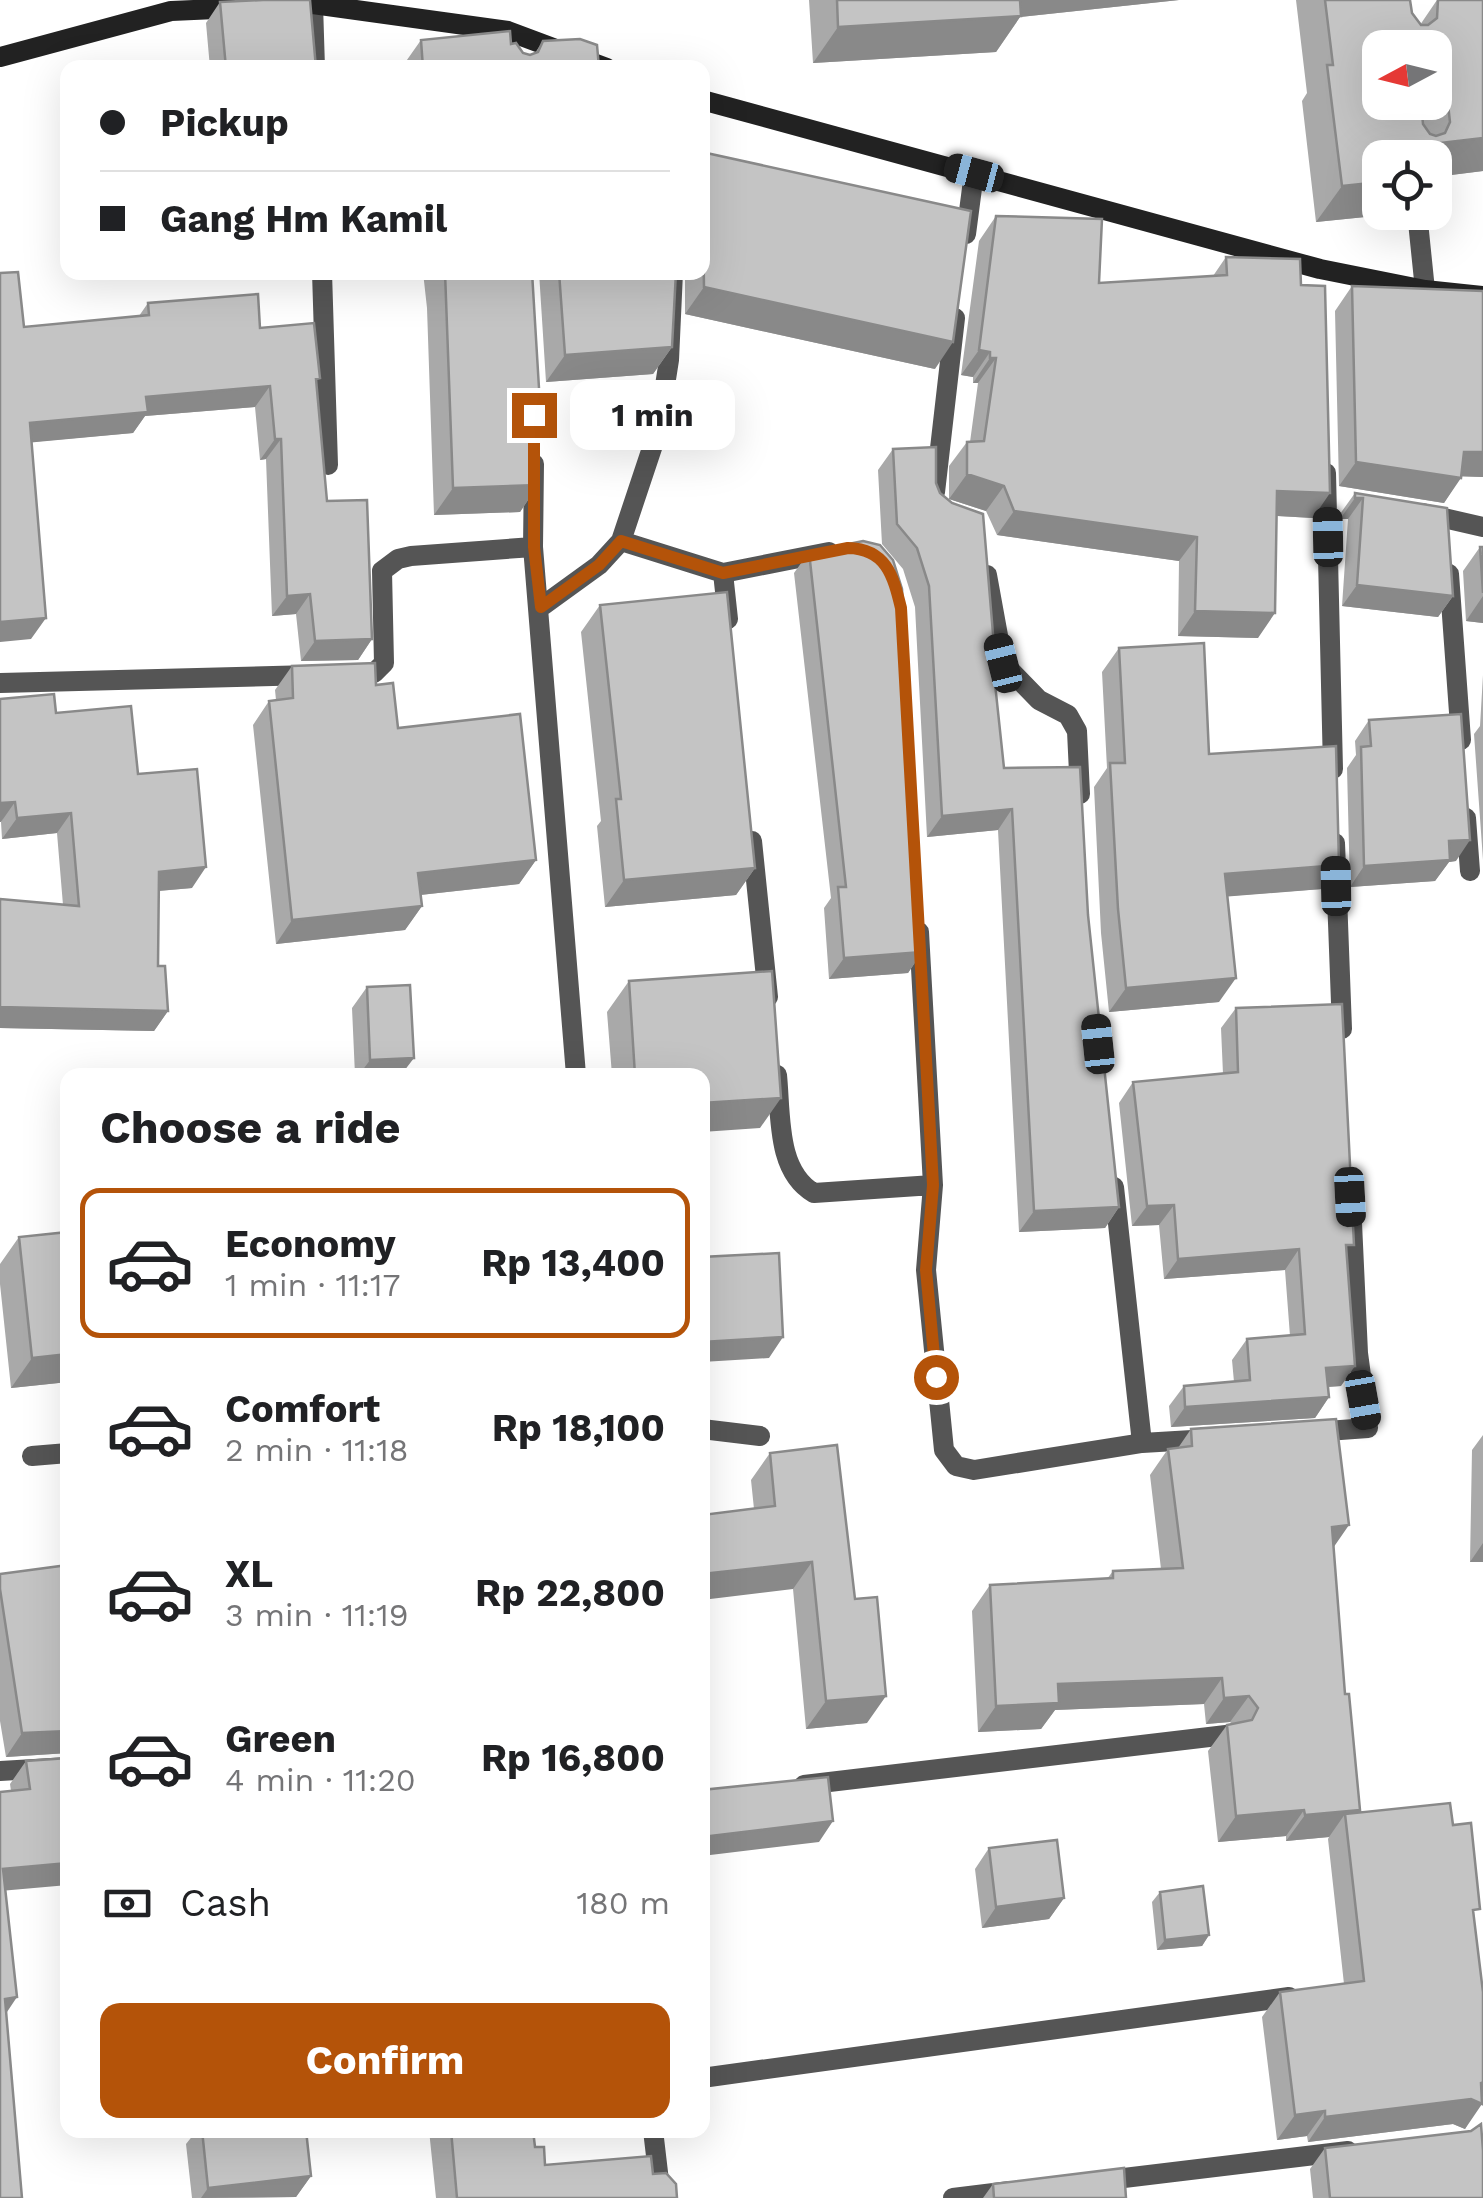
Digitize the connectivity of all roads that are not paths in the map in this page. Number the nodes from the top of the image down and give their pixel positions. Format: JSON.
{"nodes":[{"id":1,"x":314,"y":4,"type":"junction"},
{"id":2,"x":194,"y":5,"type":"edge"},
{"id":3,"x":0,"y":57,"type":"edge"},
{"id":4,"x":316,"y":60,"type":"edge"},
{"id":5,"x":579,"y":60,"type":"edge"},
{"id":6,"x":710,"y":102,"type":"edge"},
{"id":7,"x":974,"y":173,"type":"junction"},
{"id":8,"x":1419,"y":230,"type":"edge"},
{"id":9,"x":964,"y":248,"type":"edge"},
{"id":10,"x":322,"y":280,"type":"edge"},
{"id":11,"x":673,"y":280,"type":"edge"},
{"id":12,"x":1425,"y":290,"type":"junction"},
{"id":13,"x":1483,"y":296,"type":"edge"},
{"id":14,"x":957,"y":303,"type":"edge"},
{"id":15,"x":534,"y":434,"type":"edge"},
{"id":16,"x":1326,"y":460,"type":"edge"},
{"id":17,"x":328,"y":465,"type":"edge"},
{"id":18,"x":942,"y":511,"type":"edge"},
{"id":19,"x":1406,"y":511,"type":"edge"},
{"id":20,"x":1483,"y":527,"type":"edge"},
{"id":21,"x":1446,"y":537,"type":"junction"},
{"id":22,"x":621,"y":541,"type":"junction"},
{"id":23,"x":534,"y":547,"type":"junction"},
{"id":24,"x":848,"y":548,"type":"edge"},
{"id":25,"x":985,"y":553,"type":"edge"},
{"id":26,"x":723,"y":573,"type":"junction"},
{"id":27,"x":541,"y":607,"type":"junction"},
{"id":28,"x":730,"y":633,"type":"edge"},
{"id":29,"x":0,"y":682,"type":"edge"},
{"id":30,"x":1462,"y":753,"type":"edge"},
{"id":31,"x":1334,"y":789,"type":"edge"},
{"id":32,"x":1464,"y":792,"type":"edge"},
{"id":33,"x":748,"y":812,"type":"edge"},
{"id":34,"x":1082,"y":823,"type":"edge"},
{"id":35,"x":1335,"y":828,"type":"edge"},
{"id":36,"x":1470,"y":871,"type":"dead end"},
{"id":37,"x":918,"y":906,"type":"edge"},
{"id":38,"x":770,"y":1011,"type":"edge"},
{"id":39,"x":1343,"y":1041,"type":"edge"},
{"id":40,"x":774,"y":1050,"type":"edge"},
{"id":41,"x":575,"y":1068,"type":"edge"},
{"id":42,"x":1111,"y":1163,"type":"edge"},
{"id":43,"x":933,"y":1185,"type":"junction"},
{"id":44,"x":1350,"y":1197,"type":"edge"},
{"id":45,"x":710,"y":1430,"type":"edge"},
{"id":46,"x":1292,"y":1433,"type":"edge"},
{"id":47,"x":760,"y":1436,"type":"dead end"},
{"id":48,"x":1236,"y":1437,"type":"edge"},
{"id":49,"x":1142,"y":1443,"type":"junction"},
{"id":50,"x":60,"y":1454,"type":"edge"},
{"id":51,"x":32,"y":1456,"type":"dead end"},
{"id":52,"x":1226,"y":1735,"type":"edge"},
{"id":53,"x":60,"y":1768,"type":"edge"},
{"id":54,"x":0,"y":1772,"type":"edge"},
{"id":55,"x":774,"y":1789,"type":"edge"},
{"id":56,"x":1290,"y":1997,"type":"edge"},
{"id":57,"x":710,"y":2077,"type":"edge"},
{"id":58,"x":654,"y":2138,"type":"edge"},
{"id":59,"x":1378,"y":2148,"type":"edge"},
{"id":60,"x":1068,"y":2184,"type":"edge"},
{"id":61,"x":1030,"y":2189,"type":"edge"},
{"id":62,"x":662,"y":2198,"type":"edge"},
{"id":63,"x":952,"y":2198,"type":"edge"}],
"edges":[{"from":1,"to":2,"type":"street"},
{"from":1,"to":4,"type":"street"},
{"from":1,"to":5,"type":"street"},
{"from":2,"to":3,"type":"street"},
{"from":6,"to":7,"type":"street"},
{"from":7,"to":9,"type":"street"},
{"from":7,"to":12,"type":"street"},
{"from":8,"to":12,"type":"street"},
{"from":10,"to":17,"type":"street"},
{"from":11,"to":22,"type":"street"},
{"from":12,"to":13,"type":"street"},
{"from":14,"to":18,"type":"street"},
{"from":15,"to":23,"type":"street"},
{"from":16,"to":31,"type":"street"},
{"from":19,"to":21,"type":"street"},
{"from":20,"to":21,"type":"street"},
{"from":21,"to":30,"type":"street"},
{"from":22,"to":26,"type":"street"},
{"from":22,"to":27,"type":"street"},
{"from":23,"to":27,"type":"street"},
{"from":23,"to":29,"type":"street"},
{"from":24,"to":26,"type":"street"},
{"from":25,"to":34,"type":"street"},
{"from":26,"to":28,"type":"street"},
{"from":27,"to":41,"type":"street"},
{"from":32,"to":36,"type":"street"},
{"from":33,"to":38,"type":"street"},
{"from":35,"to":39,"type":"street"},
{"from":37,"to":43,"type":"street"},
{"from":40,"to":43,"type":"street"},
{"from":42,"to":49,"type":"street"},
{"from":43,"to":49,"type":"street"},
{"from":44,"to":46,"type":"street"},
{"from":45,"to":47,"type":"street"},
{"from":48,"to":49,"type":"street"},
{"from":50,"to":51,"type":"street"},
{"from":52,"to":55,"type":"street"},
{"from":53,"to":54,"type":"street"},
{"from":56,"to":57,"type":"street"},
{"from":58,"to":62,"type":"street"},
{"from":59,"to":60,"type":"street"},
{"from":61,"to":63,"type":"street"}]}
